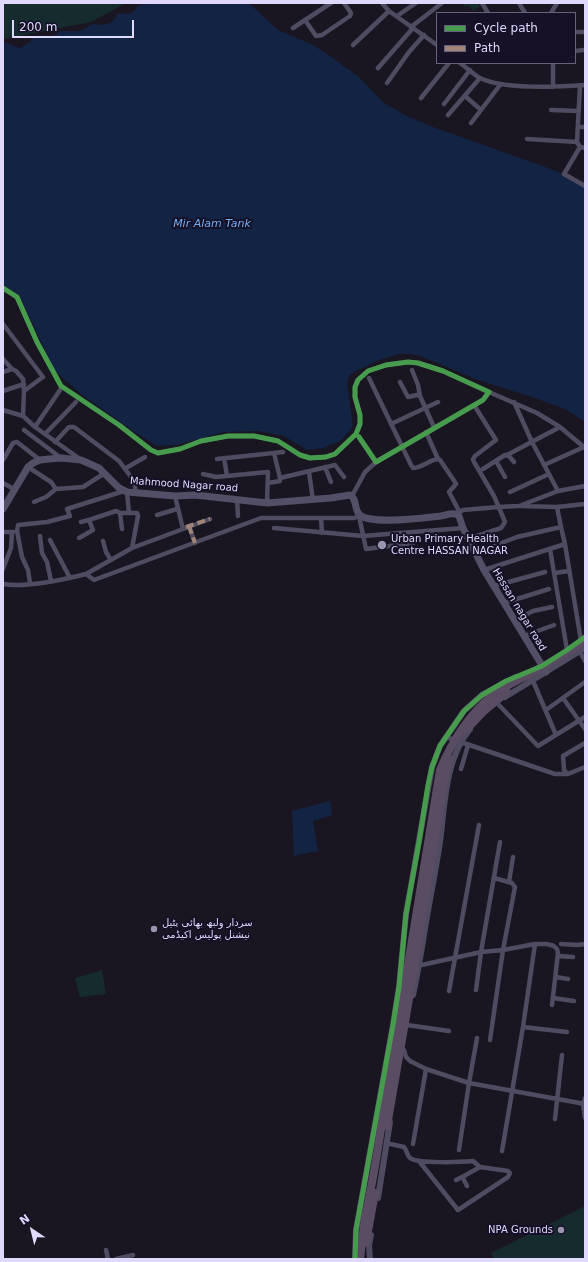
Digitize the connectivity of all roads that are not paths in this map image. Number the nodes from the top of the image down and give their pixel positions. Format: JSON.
{"nodes":[{"id":1,"x":331,"y":3,"type":"edge"},
{"id":2,"x":344,"y":3,"type":"edge"},
{"id":3,"x":382,"y":3,"type":"edge"},
{"id":4,"x":416,"y":3,"type":"edge"},
{"id":5,"x":442,"y":3,"type":"edge"},
{"id":6,"x":482,"y":3,"type":"edge"},
{"id":7,"x":519,"y":3,"type":"edge"},
{"id":8,"x":556,"y":3,"type":"edge"},
{"id":9,"x":390,"y":11,"type":"junction"},
{"id":10,"x":487,"y":12,"type":"edge"},
{"id":11,"x":524,"y":12,"type":"edge"},
{"id":12,"x":552,"y":12,"type":"edge"},
{"id":13,"x":396,"y":16,"type":"junction"},
{"id":14,"x":305,"y":20,"type":"junction"},
{"id":15,"x":412,"y":27,"type":"junction"},
{"id":16,"x":293,"y":28,"type":"dead end"},
{"id":17,"x":424,"y":36,"type":"junction"},
{"id":18,"x":436,"y":44,"type":"edge"},
{"id":19,"x":353,"y":45,"type":"dead end"},
{"id":20,"x":583,"y":50,"type":"dead end"},
{"id":21,"x":576,"y":51,"type":"edge"},
{"id":22,"x":448,"y":64,"type":"edge"},
{"id":23,"x":461,"y":64,"type":"edge"},
{"id":24,"x":553,"y":64,"type":"edge"},
{"id":25,"x":378,"y":68,"type":"dead end"},
{"id":26,"x":470,"y":70,"type":"junction"},
{"id":27,"x":480,"y":78,"type":"junction"},
{"id":28,"x":387,"y":83,"type":"dead end"},
{"id":29,"x":500,"y":85,"type":"junction"},
{"id":30,"x":583,"y":85,"type":"edge"},
{"id":31,"x":553,"y":86,"type":"junction"},
{"id":32,"x":465,"y":96,"type":"junction"},
{"id":33,"x":421,"y":98,"type":"dead end"},
{"id":34,"x":444,"y":104,"type":"dead end"},
{"id":35,"x":481,"y":110,"type":"junction"},
{"id":36,"x":551,"y":110,"type":"dead end"},
{"id":37,"x":579,"y":111,"type":"junction"},
{"id":38,"x":448,"y":115,"type":"dead end"},
{"id":39,"x":471,"y":123,"type":"dead end"},
{"id":40,"x":579,"y":127,"type":"junction"},
{"id":41,"x":585,"y":127,"type":"edge"},
{"id":42,"x":527,"y":139,"type":"dead end"},
{"id":43,"x":577,"y":142,"type":"junction"},
{"id":44,"x":583,"y":147,"type":"edge"},
{"id":45,"x":585,"y":186,"type":"edge"},
{"id":46,"x":3,"y":288,"type":"edge"},
{"id":47,"x":3,"y":324,"type":"edge"},
{"id":48,"x":3,"y":358,"type":"edge"},
{"id":49,"x":12,"y":369,"type":"junction"},
{"id":50,"x":412,"y":370,"type":"dead end"},
{"id":51,"x":3,"y":372,"type":"edge"},
{"id":52,"x":369,"y":378,"type":"dead end"},
{"id":53,"x":400,"y":382,"type":"dead end"},
{"id":54,"x":24,"y":384,"type":"junction"},
{"id":55,"x":60,"y":390,"type":"dead end"},
{"id":56,"x":3,"y":391,"type":"edge"},
{"id":57,"x":24,"y":391,"type":"junction"},
{"id":58,"x":489,"y":392,"type":"junction"},
{"id":59,"x":420,"y":396,"type":"junction"},
{"id":60,"x":76,"y":402,"type":"dead end"},
{"id":61,"x":438,"y":402,"type":"dead end"},
{"id":62,"x":514,"y":402,"type":"junction"},
{"id":63,"x":474,"y":405,"type":"junction"},
{"id":64,"x":426,"y":408,"type":"junction"},
{"id":65,"x":3,"y":410,"type":"edge"},
{"id":66,"x":23,"y":416,"type":"junction"},
{"id":67,"x":391,"y":424,"type":"junction"},
{"id":68,"x":35,"y":427,"type":"junction"},
{"id":69,"x":434,"y":427,"type":"junction"},
{"id":70,"x":560,"y":427,"type":"junction"},
{"id":71,"x":24,"y":430,"type":"dead end"},
{"id":72,"x":426,"y":432,"type":"junction"},
{"id":73,"x":45,"y":434,"type":"junction"},
{"id":74,"x":359,"y":438,"type":"dead end"},
{"id":75,"x":55,"y":442,"type":"junction"},
{"id":76,"x":532,"y":442,"type":"junction"},
{"id":77,"x":401,"y":446,"type":"junction"},
{"id":78,"x":585,"y":448,"type":"edge"},
{"id":79,"x":283,"y":452,"type":"dead end"},
{"id":80,"x":274,"y":453,"type":"junction"},
{"id":81,"x":507,"y":455,"type":"junction"},
{"id":82,"x":145,"y":457,"type":"dead end"},
{"id":83,"x":61,"y":458,"type":"junction"},
{"id":84,"x":224,"y":458,"type":"junction"},
{"id":85,"x":217,"y":459,"type":"dead end"},
{"id":86,"x":438,"y":459,"type":"junction"},
{"id":87,"x":3,"y":460,"type":"edge"},
{"id":88,"x":40,"y":460,"type":"junction"},
{"id":89,"x":81,"y":460,"type":"junction"},
{"id":90,"x":496,"y":461,"type":"junction"},
{"id":91,"x":376,"y":462,"type":"junction"},
{"id":92,"x":514,"y":462,"type":"dead end"},
{"id":93,"x":544,"y":465,"type":"junction"},
{"id":94,"x":28,"y":467,"type":"junction"},
{"id":95,"x":325,"y":467,"type":"junction"},
{"id":96,"x":126,"y":468,"type":"junction"},
{"id":97,"x":483,"y":469,"type":"dead end"},
{"id":98,"x":310,"y":472,"type":"junction"},
{"id":99,"x":105,"y":473,"type":"junction"},
{"id":100,"x":203,"y":474,"type":"dead end"},
{"id":101,"x":549,"y":474,"type":"junction"},
{"id":102,"x":227,"y":476,"type":"junction"},
{"id":103,"x":344,"y":477,"type":"dead end"},
{"id":104,"x":505,"y":477,"type":"dead end"},
{"id":105,"x":280,"y":478,"type":"junction"},
{"id":106,"x":331,"y":482,"type":"dead end"},
{"id":107,"x":3,"y":483,"type":"edge"},
{"id":108,"x":268,"y":484,"type":"junction"},
{"id":109,"x":585,"y":486,"type":"edge"},
{"id":110,"x":14,"y":489,"type":"junction"},
{"id":111,"x":56,"y":489,"type":"junction"},
{"id":112,"x":126,"y":491,"type":"junction"},
{"id":113,"x":558,"y":491,"type":"junction"},
{"id":114,"x":136,"y":492,"type":"junction"},
{"id":115,"x":510,"y":492,"type":"dead end"},
{"id":116,"x":175,"y":496,"type":"junction"},
{"id":117,"x":352,"y":496,"type":"junction"},
{"id":118,"x":237,"y":499,"type":"junction"},
{"id":119,"x":313,"y":500,"type":"junction"},
{"id":120,"x":34,"y":502,"type":"dead end"},
{"id":121,"x":267,"y":503,"type":"junction"},
{"id":122,"x":585,"y":504,"type":"edge"},
{"id":123,"x":498,"y":506,"type":"junction"},
{"id":124,"x":520,"y":506,"type":"junction"},
{"id":125,"x":557,"y":507,"type":"junction"},
{"id":126,"x":3,"y":509,"type":"edge"},
{"id":127,"x":178,"y":509,"type":"junction"},
{"id":128,"x":120,"y":513,"type":"junction"},
{"id":129,"x":129,"y":513,"type":"junction"},
{"id":130,"x":458,"y":513,"type":"junction"},
{"id":131,"x":158,"y":515,"type":"dead end"},
{"id":132,"x":238,"y":516,"type":"dead end"},
{"id":133,"x":360,"y":516,"type":"junction"},
{"id":134,"x":321,"y":518,"type":"junction"},
{"id":135,"x":210,"y":519,"type":"dead end"},
{"id":136,"x":89,"y":520,"type":"junction"},
{"id":137,"x":81,"y":522,"type":"dead end"},
{"id":138,"x":189,"y":526,"type":"junction"},
{"id":139,"x":561,"y":527,"type":"junction"},
{"id":140,"x":183,"y":528,"type":"junction"},
{"id":141,"x":274,"y":528,"type":"dead end"},
{"id":142,"x":463,"y":528,"type":"junction"},
{"id":143,"x":122,"y":529,"type":"dead end"},
{"id":144,"x":3,"y":532,"type":"edge"},
{"id":145,"x":14,"y":532,"type":"junction"},
{"id":146,"x":322,"y":533,"type":"junction"},
{"id":147,"x":40,"y":536,"type":"dead end"},
{"id":148,"x":363,"y":536,"type":"junction"},
{"id":149,"x":79,"y":538,"type":"dead end"},
{"id":150,"x":468,"y":539,"type":"junction"},
{"id":151,"x":50,"y":540,"type":"dead end"},
{"id":152,"x":103,"y":541,"type":"dead end"},
{"id":153,"x":195,"y":543,"type":"junction"},
{"id":154,"x":413,"y":543,"type":"dead end"},
{"id":155,"x":565,"y":544,"type":"junction"},
{"id":156,"x":132,"y":548,"type":"junction"},
{"id":157,"x":550,"y":549,"type":"junction"},
{"id":158,"x":475,"y":554,"type":"junction"},
{"id":159,"x":111,"y":560,"type":"junction"},
{"id":160,"x":3,"y":569,"type":"edge"},
{"id":161,"x":484,"y":570,"type":"junction"},
{"id":162,"x":569,"y":571,"type":"junction"},
{"id":163,"x":545,"y":572,"type":"dead end"},
{"id":164,"x":554,"y":573,"type":"junction"},
{"id":165,"x":86,"y":574,"type":"junction"},
{"id":166,"x":70,"y":578,"type":"junction"},
{"id":167,"x":51,"y":582,"type":"junction"},
{"id":168,"x":30,"y":583,"type":"junction"},
{"id":169,"x":3,"y":584,"type":"edge"},
{"id":170,"x":494,"y":586,"type":"junction"},
{"id":171,"x":549,"y":589,"type":"dead end"},
{"id":172,"x":504,"y":603,"type":"junction"},
{"id":173,"x":552,"y":607,"type":"dead end"},
{"id":174,"x":515,"y":620,"type":"junction"},
{"id":175,"x":554,"y":625,"type":"dead end"},
{"id":176,"x":524,"y":636,"type":"junction"},
{"id":177,"x":583,"y":644,"type":"edge"},
{"id":178,"x":567,"y":650,"type":"junction"},
{"id":179,"x":585,"y":661,"type":"edge"},
{"id":180,"x":542,"y":666,"type":"junction"},
{"id":181,"x":546,"y":672,"type":"junction"},
{"id":182,"x":533,"y":681,"type":"junction"},
{"id":183,"x":585,"y":682,"type":"edge"},
{"id":184,"x":563,"y":698,"type":"junction"},
{"id":185,"x":497,"y":703,"type":"junction"},
{"id":186,"x":546,"y":710,"type":"junction"},
{"id":187,"x":585,"y":717,"type":"edge"},
{"id":188,"x":578,"y":721,"type":"junction"},
{"id":189,"x":585,"y":730,"type":"edge"},
{"id":190,"x":556,"y":735,"type":"junction"},
{"id":191,"x":446,"y":738,"type":"junction"},
{"id":192,"x":460,"y":743,"type":"junction"},
{"id":193,"x":585,"y":743,"type":"edge"},
{"id":194,"x":468,"y":745,"type":"junction"},
{"id":195,"x":585,"y":767,"type":"edge"},
{"id":196,"x":461,"y":769,"type":"dead end"},
{"id":197,"x":568,"y":774,"type":"junction"},
{"id":198,"x":479,"y":824,"type":"dead end"},
{"id":199,"x":500,"y":842,"type":"dead end"},
{"id":200,"x":514,"y":857,"type":"dead end"},
{"id":201,"x":494,"y":878,"type":"junction"},
{"id":202,"x":509,"y":882,"type":"junction"},
{"id":203,"x":535,"y":944,"type":"junction"},
{"id":204,"x":561,"y":944,"type":"dead end"},
{"id":205,"x":585,"y":944,"type":"edge"},
{"id":206,"x":502,"y":950,"type":"junction"},
{"id":207,"x":481,"y":952,"type":"junction"},
{"id":208,"x":558,"y":956,"type":"junction"},
{"id":209,"x":456,"y":957,"type":"junction"},
{"id":210,"x":573,"y":957,"type":"dead end"},
{"id":211,"x":419,"y":966,"type":"junction"},
{"id":212,"x":400,"y":969,"type":"junction"},
{"id":213,"x":556,"y":977,"type":"junction"},
{"id":214,"x":568,"y":979,"type":"dead end"},
{"id":215,"x":476,"y":990,"type":"dead end"},
{"id":216,"x":449,"y":991,"type":"dead end"},
{"id":217,"x":553,"y":998,"type":"junction"},
{"id":218,"x":574,"y":1001,"type":"dead end"},
{"id":219,"x":552,"y":1005,"type":"dead end"},
{"id":220,"x":407,"y":1025,"type":"junction"},
{"id":221,"x":523,"y":1027,"type":"junction"},
{"id":222,"x":450,"y":1031,"type":"dead end"},
{"id":223,"x":567,"y":1032,"type":"dead end"},
{"id":224,"x":477,"y":1038,"type":"dead end"},
{"id":225,"x":490,"y":1040,"type":"dead end"},
{"id":226,"x":388,"y":1047,"type":"junction"},
{"id":227,"x":404,"y":1050,"type":"junction"},
{"id":228,"x":562,"y":1055,"type":"dead end"},
{"id":229,"x":426,"y":1069,"type":"junction"},
{"id":230,"x":469,"y":1083,"type":"junction"},
{"id":231,"x":512,"y":1092,"type":"junction"},
{"id":232,"x":585,"y":1098,"type":"edge"},
{"id":233,"x":558,"y":1100,"type":"junction"},
{"id":234,"x":584,"y":1104,"type":"edge"},
{"id":235,"x":377,"y":1110,"type":"junction"},
{"id":236,"x":392,"y":1113,"type":"junction"},
{"id":237,"x":585,"y":1118,"type":"edge"},
{"id":238,"x":555,"y":1119,"type":"dead end"},
{"id":239,"x":371,"y":1143,"type":"junction"},
{"id":240,"x":413,"y":1144,"type":"dead end"},
{"id":241,"x":386,"y":1145,"type":"junction"},
{"id":242,"x":459,"y":1150,"type":"dead end"},
{"id":243,"x":502,"y":1152,"type":"dead end"},
{"id":244,"x":420,"y":1161,"type":"junction"},
{"id":245,"x":480,"y":1167,"type":"junction"},
{"id":246,"x":464,"y":1176,"type":"junction"},
{"id":247,"x":456,"y":1180,"type":"dead end"},
{"id":248,"x":467,"y":1186,"type":"dead end"},
{"id":249,"x":106,"y":1250,"type":"dead end"},
{"id":250,"x":133,"y":1255,"type":"dead end"},
{"id":251,"x":108,"y":1259,"type":"edge"},
{"id":252,"x":116,"y":1259,"type":"edge"},
{"id":253,"x":355,"y":1259,"type":"edge"},
{"id":254,"x":360,"y":1259,"type":"edge"},
{"id":255,"x":365,"y":1259,"type":"edge"},
{"id":256,"x":370,"y":1259,"type":"edge"}],
"edges":[{"from":1,"to":14,"type":"street"},
{"from":2,"to":14,"type":"street"},
{"from":3,"to":9,"type":"street"},
{"from":4,"to":13,"type":"street"},
{"from":5,"to":15,"type":"street"},
{"from":6,"to":10,"type":"street"},
{"from":7,"to":11,"type":"street"},
{"from":8,"to":12,"type":"street"},
{"from":9,"to":13,"type":"street"},
{"from":9,"to":19,"type":"street"},
{"from":13,"to":15,"type":"street"},
{"from":14,"to":16,"type":"street"},
{"from":15,"to":17,"type":"street"},
{"from":15,"to":25,"type":"street"},
{"from":17,"to":18,"type":"street"},
{"from":17,"to":28,"type":"street"},
{"from":20,"to":21,"type":"street"},
{"from":22,"to":33,"type":"street"},
{"from":23,"to":26,"type":"street"},
{"from":24,"to":31,"type":"street"},
{"from":26,"to":27,"type":"street"},
{"from":26,"to":34,"type":"street"},
{"from":27,"to":29,"type":"street"},
{"from":27,"to":32,"type":"street"},
{"from":29,"to":31,"type":"street"},
{"from":29,"to":35,"type":"street"},
{"from":30,"to":31,"type":"street"},
{"from":30,"to":37,"type":"street"},
{"from":32,"to":35,"type":"street"},
{"from":32,"to":38,"type":"street"},
{"from":35,"to":39,"type":"street"},
{"from":36,"to":37,"type":"street"},
{"from":37,"to":40,"type":"street"},
{"from":40,"to":41,"type":"street"},
{"from":40,"to":43,"type":"street"},
{"from":42,"to":43,"type":"street"},
{"from":43,"to":44,"type":"street"},
{"from":44,"to":45,"type":"street"},
{"from":46,"to":58,"type":"street"},
{"from":47,"to":57,"type":"street"},
{"from":48,"to":49,"type":"street"},
{"from":49,"to":51,"type":"street"},
{"from":49,"to":54,"type":"street"},
{"from":50,"to":59,"type":"street"},
{"from":52,"to":67,"type":"street"},
{"from":53,"to":59,"type":"street"},
{"from":54,"to":56,"type":"street"},
{"from":54,"to":57,"type":"street"},
{"from":55,"to":68,"type":"street"},
{"from":57,"to":66,"type":"street"},
{"from":58,"to":62,"type":"street"},
{"from":58,"to":63,"type":"street"},
{"from":59,"to":64,"type":"street"},
{"from":60,"to":73,"type":"street"},
{"from":61,"to":64,"type":"street"},
{"from":62,"to":70,"type":"street"},
{"from":62,"to":76,"type":"street"},
{"from":63,"to":69,"type":"street"},
{"from":63,"to":123,"type":"street"},
{"from":64,"to":67,"type":"street"},
{"from":64,"to":69,"type":"street"},
{"from":65,"to":66,"type":"street"},
{"from":66,"to":68,"type":"street"},
{"from":67,"to":77,"type":"street"},
{"from":68,"to":73,"type":"street"},
{"from":69,"to":72,"type":"street"},
{"from":70,"to":76,"type":"street"},
{"from":70,"to":78,"type":"street"},
{"from":71,"to":83,"type":"street"},
{"from":72,"to":77,"type":"street"},
{"from":72,"to":86,"type":"street"},
{"from":73,"to":75,"type":"street"},
{"from":74,"to":91,"type":"street"},
{"from":75,"to":89,"type":"street"},
{"from":75,"to":96,"type":"street"},
{"from":76,"to":81,"type":"street"},
{"from":76,"to":93,"type":"street"},
{"from":77,"to":86,"type":"street"},
{"from":77,"to":91,"type":"street"},
{"from":78,"to":93,"type":"street"},
{"from":79,"to":80,"type":"street"},
{"from":80,"to":84,"type":"street"},
{"from":80,"to":105,"type":"street"},
{"from":81,"to":90,"type":"street"},
{"from":81,"to":92,"type":"street"},
{"from":82,"to":96,"type":"street"},
{"from":83,"to":88,"type":"main road","name":"Mahmood Nagar road"},
{"from":83,"to":89,"type":"main road","name":"Mahmood Nagar road"},
{"from":84,"to":85,"type":"street"},
{"from":84,"to":102,"type":"street"},
{"from":86,"to":130,"type":"street"},
{"from":87,"to":88,"type":"street"},
{"from":88,"to":94,"type":"main road","name":"Mahmood Nagar road"},
{"from":89,"to":99,"type":"main road","name":"Mahmood Nagar road"},
{"from":90,"to":97,"type":"street"},
{"from":90,"to":104,"type":"street"},
{"from":91,"to":117,"type":"street"},
{"from":93,"to":101,"type":"street"},
{"from":94,"to":110,"type":"main road","name":"Mahmood Nagar road"},
{"from":94,"to":111,"type":"street"},
{"from":95,"to":98,"type":"street"},
{"from":95,"to":103,"type":"street"},
{"from":95,"to":106,"type":"street"},
{"from":96,"to":114,"type":"street"},
{"from":98,"to":105,"type":"street"},
{"from":98,"to":119,"type":"street"},
{"from":99,"to":111,"type":"street"},
{"from":99,"to":112,"type":"main road","name":"Mahmood Nagar road"},
{"from":100,"to":102,"type":"street"},
{"from":101,"to":113,"type":"street"},
{"from":101,"to":115,"type":"street"},
{"from":102,"to":108,"type":"street"},
{"from":105,"to":108,"type":"street"},
{"from":107,"to":110,"type":"street"},
{"from":108,"to":121,"type":"street"},
{"from":109,"to":113,"type":"street"},
{"from":110,"to":126,"type":"main road","name":"Mahmood Nagar road"},
{"from":111,"to":120,"type":"street"},
{"from":112,"to":114,"type":"main road","name":"Mahmood Nagar road"},
{"from":112,"to":129,"type":"street"},
{"from":112,"to":145,"type":"street"},
{"from":113,"to":124,"type":"street"},
{"from":114,"to":116,"type":"main road","name":"Mahmood Nagar road"},
{"from":116,"to":118,"type":"main road","name":"Mahmood Nagar road"},
{"from":116,"to":127,"type":"street"},
{"from":117,"to":119,"type":"main road","name":"Mahmood Nagar road"},
{"from":117,"to":133,"type":"main road"},
{"from":118,"to":121,"type":"main road","name":"Mahmood Nagar road"},
{"from":118,"to":132,"type":"street"},
{"from":119,"to":121,"type":"main road","name":"Mahmood Nagar road"},
{"from":122,"to":125,"type":"street"},
{"from":123,"to":124,"type":"street"},
{"from":123,"to":130,"type":"street"},
{"from":123,"to":150,"type":"street"},
{"from":124,"to":125,"type":"street"},
{"from":125,"to":139,"type":"street"},
{"from":127,"to":131,"type":"street"},
{"from":127,"to":140,"type":"street"},
{"from":128,"to":129,"type":"street"},
{"from":128,"to":136,"type":"street"},
{"from":128,"to":143,"type":"street"},
{"from":129,"to":156,"type":"street"},
{"from":130,"to":133,"type":"main road"},
{"from":130,"to":142,"type":"main road","name":"Hassan nagar road"},
{"from":133,"to":134,"type":"street"},
{"from":133,"to":148,"type":"street"},
{"from":134,"to":146,"type":"street"},
{"from":134,"to":153,"type":"street"},
{"from":135,"to":138,"type":"street"},
{"from":136,"to":137,"type":"street"},
{"from":136,"to":149,"type":"street"},
{"from":138,"to":140,"type":"street"},
{"from":138,"to":153,"type":"street"},
{"from":139,"to":155,"type":"street"},
{"from":139,"to":158,"type":"street"},
{"from":140,"to":156,"type":"street"},
{"from":141,"to":146,"type":"street"},
{"from":142,"to":148,"type":"street"},
{"from":142,"to":150,"type":"main road","name":"Hassan nagar road"},
{"from":144,"to":145,"type":"street"},
{"from":145,"to":160,"type":"street"},
{"from":145,"to":168,"type":"street"},
{"from":146,"to":148,"type":"street"},
{"from":147,"to":167,"type":"street"},
{"from":148,"to":154,"type":"street"},
{"from":150,"to":158,"type":"main road","name":"Hassan nagar road"},
{"from":151,"to":166,"type":"street"},
{"from":152,"to":159,"type":"street"},
{"from":153,"to":165,"type":"street"},
{"from":155,"to":157,"type":"street"},
{"from":155,"to":162,"type":"street"},
{"from":156,"to":159,"type":"street"},
{"from":157,"to":161,"type":"street"},
{"from":157,"to":164,"type":"street"},
{"from":158,"to":161,"type":"main road","name":"Hassan nagar road"},
{"from":159,"to":165,"type":"street"},
{"from":161,"to":170,"type":"main road","name":"Hassan nagar road"},
{"from":162,"to":164,"type":"street"},
{"from":162,"to":177,"type":"street"},
{"from":163,"to":170,"type":"street"},
{"from":164,"to":178,"type":"street"},
{"from":165,"to":166,"type":"street"},
{"from":166,"to":167,"type":"street"},
{"from":167,"to":168,"type":"street"},
{"from":168,"to":169,"type":"street"},
{"from":170,"to":172,"type":"main road","name":"Hassan nagar road"},
{"from":171,"to":172,"type":"street"},
{"from":172,"to":174,"type":"main road","name":"Hassan nagar road"},
{"from":173,"to":174,"type":"street"},
{"from":174,"to":176,"type":"main road","name":"Hassan nagar road"},
{"from":175,"to":176,"type":"street"},
{"from":176,"to":180,"type":"main road","name":"Hassan nagar road"},
{"from":177,"to":178,"type":"street"},
{"from":177,"to":179,"type":"street"},
{"from":177,"to":181,"type":"street"},
{"from":177,"to":254,"type":"highway","bridge":true},
{"from":177,"to":255,"type":"highway","bridge":true},
{"from":178,"to":180,"type":"street"},
{"from":180,"to":181,"type":"main road","name":"Hassan nagar road"},
{"from":180,"to":191,"type":"street"},
{"from":181,"to":182,"type":"street"},
{"from":182,"to":185,"type":"street"},
{"from":182,"to":186,"type":"street"},
{"from":183,"to":184,"type":"street"},
{"from":184,"to":186,"type":"street"},
{"from":184,"to":188,"type":"street"},
{"from":185,"to":190,"type":"street"},
{"from":185,"to":192,"type":"street"},
{"from":186,"to":190,"type":"street"},
{"from":187,"to":188,"type":"street"},
{"from":188,"to":189,"type":"street"},
{"from":188,"to":190,"type":"street"},
{"from":191,"to":192,"type":"street"},
{"from":191,"to":212,"type":"street"},
{"from":192,"to":194,"type":"street"},
{"from":192,"to":211,"type":"street"},
{"from":193,"to":197,"type":"street"},
{"from":194,"to":196,"type":"street"},
{"from":194,"to":197,"type":"street"},
{"from":195,"to":197,"type":"street"},
{"from":198,"to":209,"type":"street"},
{"from":199,"to":201,"type":"street"},
{"from":200,"to":202,"type":"street"},
{"from":201,"to":202,"type":"street"},
{"from":201,"to":207,"type":"street"},
{"from":202,"to":206,"type":"street"},
{"from":203,"to":206,"type":"street"},
{"from":203,"to":208,"type":"street"},
{"from":203,"to":221,"type":"street"},
{"from":204,"to":205,"type":"street"},
{"from":206,"to":207,"type":"street"},
{"from":206,"to":225,"type":"street"},
{"from":207,"to":209,"type":"street"},
{"from":207,"to":215,"type":"street"},
{"from":208,"to":210,"type":"street"},
{"from":208,"to":213,"type":"street"},
{"from":209,"to":211,"type":"street"},
{"from":209,"to":216,"type":"street"},
{"from":211,"to":212,"type":"street"},
{"from":211,"to":220,"type":"street"},
{"from":212,"to":226,"type":"street"},
{"from":213,"to":214,"type":"street"},
{"from":213,"to":217,"type":"street"},
{"from":217,"to":218,"type":"street"},
{"from":217,"to":219,"type":"street"},
{"from":220,"to":222,"type":"street"},
{"from":220,"to":227,"type":"street"},
{"from":221,"to":223,"type":"street"},
{"from":221,"to":231,"type":"street"},
{"from":224,"to":230,"type":"street"},
{"from":226,"to":227,"type":"street"},
{"from":226,"to":235,"type":"street"},
{"from":227,"to":229,"type":"street"},
{"from":227,"to":236,"type":"street"},
{"from":228,"to":233,"type":"street"},
{"from":229,"to":230,"type":"street"},
{"from":229,"to":240,"type":"street"},
{"from":230,"to":231,"type":"street"},
{"from":230,"to":242,"type":"street"},
{"from":231,"to":233,"type":"street"},
{"from":231,"to":243,"type":"street"},
{"from":232,"to":234,"type":"street"},
{"from":233,"to":234,"type":"street"},
{"from":233,"to":238,"type":"street"},
{"from":234,"to":237,"type":"street"},
{"from":235,"to":236,"type":"street"},
{"from":235,"to":239,"type":"street"},
{"from":236,"to":241,"type":"street"},
{"from":239,"to":241,"type":"street"},
{"from":239,"to":253,"type":"street"},
{"from":241,"to":244,"type":"street"},
{"from":241,"to":256,"type":"street"},
{"from":244,"to":245,"type":"street"},
{"from":244,"to":245,"type":"street"},
{"from":245,"to":246,"type":"street"},
{"from":246,"to":247,"type":"street"},
{"from":246,"to":248,"type":"street"},
{"from":249,"to":251,"type":"street"},
{"from":250,"to":252,"type":"street"}]}
